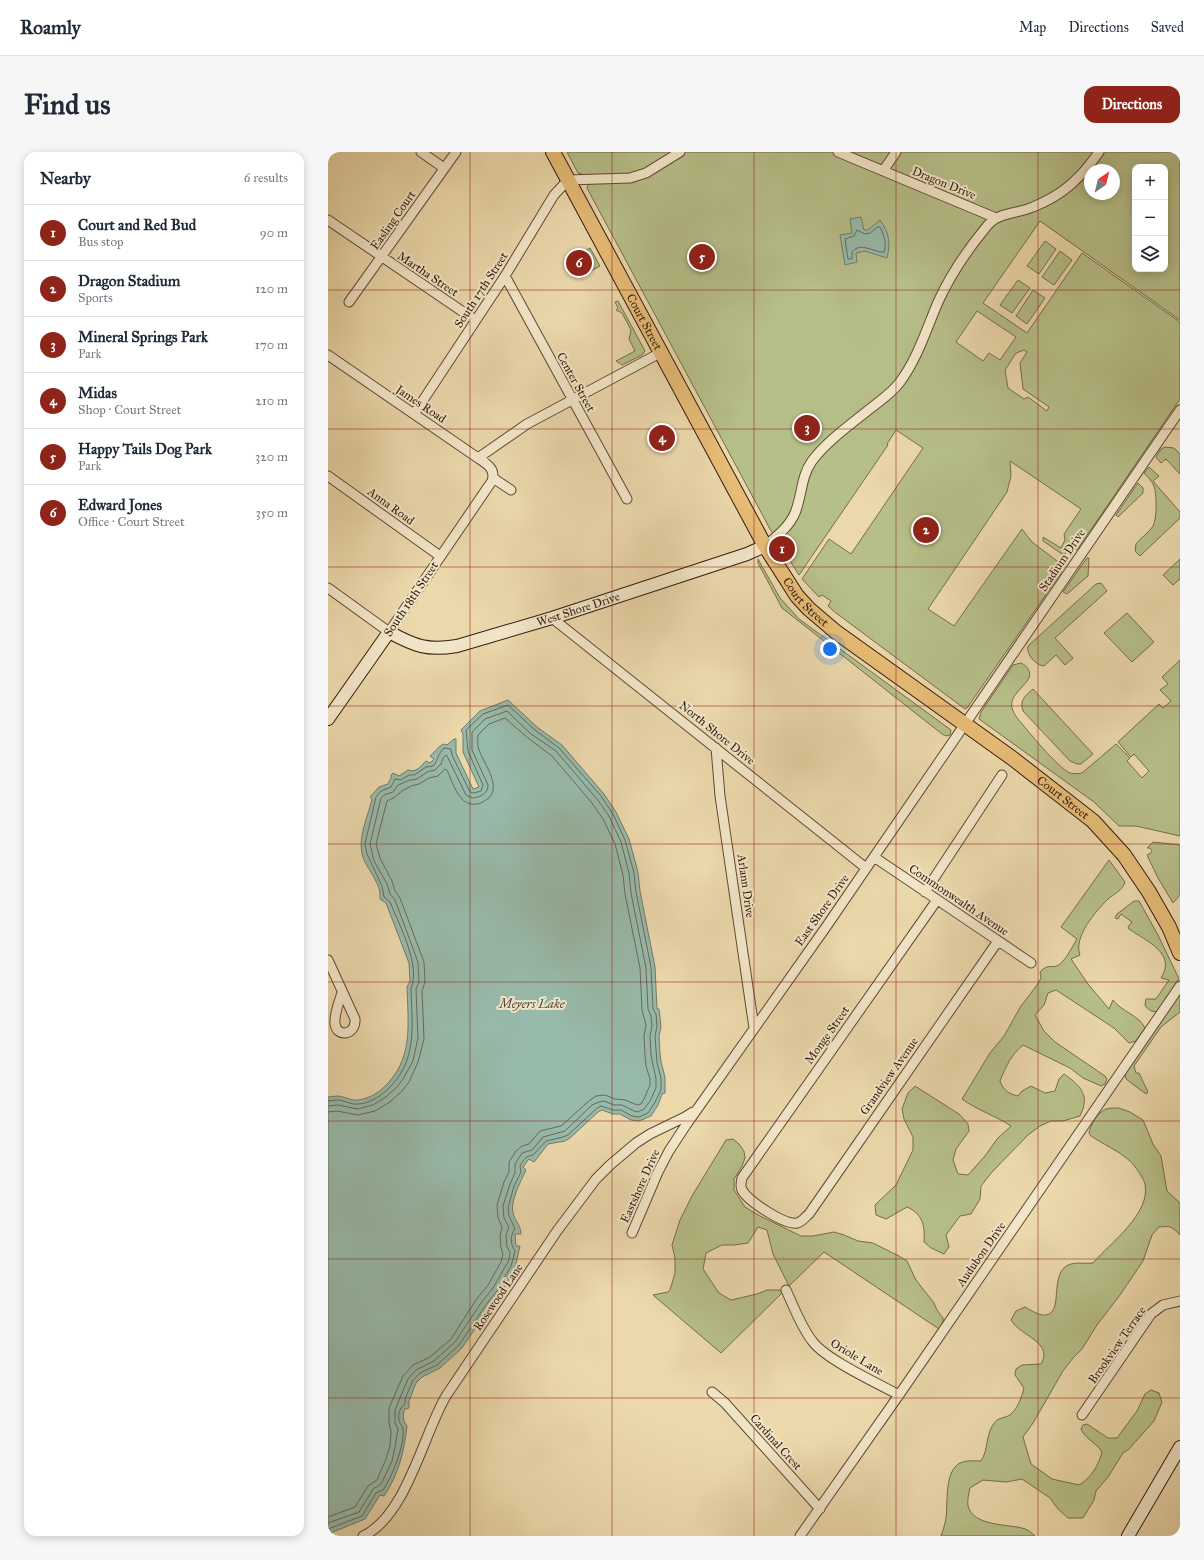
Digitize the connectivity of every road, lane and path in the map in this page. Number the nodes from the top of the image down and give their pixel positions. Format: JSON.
{"nodes":[{"id":1,"x":421,"y":152,"type":"edge"},
{"id":2,"x":456,"y":152,"type":"edge"},
{"id":3,"x":554,"y":152,"type":"edge"},
{"id":4,"x":680,"y":152,"type":"edge"},
{"id":5,"x":838,"y":152,"type":"edge"},
{"id":6,"x":896,"y":152,"type":"edge"},
{"id":7,"x":1100,"y":152,"type":"edge"},
{"id":8,"x":444,"y":168,"type":"junction"},
{"id":9,"x":883,"y":171,"type":"junction"},
{"id":10,"x":568,"y":180,"type":"junction"},
{"id":11,"x":996,"y":218,"type":"junction"},
{"id":12,"x":328,"y":220,"type":"edge"},
{"id":13,"x":382,"y":256,"type":"junction"},
{"id":14,"x":505,"y":276,"type":"junction"},
{"id":15,"x":349,"y":302,"type":"dead end"},
{"id":16,"x":475,"y":320,"type":"junction"},
{"id":17,"x":660,"y":353,"type":"junction"},
{"id":18,"x":328,"y":355,"type":"edge"},
{"id":19,"x":572,"y":400,"type":"junction"},
{"id":20,"x":1180,"y":410,"type":"edge"},
{"id":21,"x":414,"y":414,"type":"junction"},
{"id":22,"x":478,"y":458,"type":"junction"},
{"id":23,"x":328,"y":476,"type":"edge"},
{"id":24,"x":493,"y":478,"type":"junction"},
{"id":25,"x":511,"y":490,"type":"dead end"},
{"id":26,"x":627,"y":499,"type":"dead end"},
{"id":27,"x":765,"y":546,"type":"junction"},
{"id":28,"x":440,"y":556,"type":"junction"},
{"id":29,"x":328,"y":588,"type":"edge"},
{"id":30,"x":552,"y":618,"type":"junction"},
{"id":31,"x":389,"y":632,"type":"junction"},
{"id":32,"x":329,"y":716,"type":"edge"},
{"id":33,"x":965,"y":725,"type":"junction"},
{"id":34,"x":716,"y":748,"type":"junction"},
{"id":35,"x":1002,"y":775,"type":"dead end"},
{"id":36,"x":874,"y":857,"type":"junction"},
{"id":37,"x":866,"y":868,"type":"junction"},
{"id":38,"x":925,"y":892,"type":"junction"},
{"id":39,"x":937,"y":900,"type":"junction"},
{"id":40,"x":998,"y":941,"type":"junction"},
{"id":41,"x":1179,"y":952,"type":"edge"},
{"id":42,"x":328,"y":960,"type":"edge"},
{"id":43,"x":1031,"y":963,"type":"dead end"},
{"id":44,"x":1180,"y":986,"type":"edge"},
{"id":45,"x":342,"y":993,"type":"dead end"},
{"id":46,"x":754,"y":1028,"type":"junction"},
{"id":47,"x":698,"y":1109,"type":"junction"},
{"id":48,"x":799,"y":1222,"type":"joint"},
{"id":49,"x":632,"y":1233,"type":"dead end"},
{"id":50,"x":786,"y":1290,"type":"dead end"},
{"id":51,"x":1180,"y":1301,"type":"edge"},
{"id":52,"x":712,"y":1392,"type":"dead end"},
{"id":53,"x":899,"y":1395,"type":"junction"},
{"id":54,"x":1082,"y":1415,"type":"dead end"},
{"id":55,"x":1180,"y":1447,"type":"edge"},
{"id":56,"x":820,"y":1509,"type":"junction"},
{"id":57,"x":363,"y":1536,"type":"edge"},
{"id":58,"x":800,"y":1536,"type":"edge"},
{"id":59,"x":1128,"y":1536,"type":"edge"}],
"edges":[{"from":1,"to":8,"type":"street"},
{"from":2,"to":8,"type":"street","name":"Easling Court"},
{"from":3,"to":10,"type":"main road","name":"Court Street"},
{"from":4,"to":10,"type":"street"},
{"from":5,"to":9,"type":"street","name":"Dragon Drive"},
{"from":6,"to":9,"type":"street"},
{"from":7,"to":11,"type":"street"},
{"from":8,"to":13,"type":"street","name":"Easling Court"},
{"from":9,"to":11,"type":"street","name":"Dragon Drive"},
{"from":10,"to":14,"type":"street","name":"South 17th Street"},
{"from":10,"to":17,"type":"main road","name":"Court Street"},
{"from":11,"to":27,"type":"street"},
{"from":12,"to":13,"type":"street","name":"Martha Street"},
{"from":13,"to":15,"type":"street","name":"Easling Court"},
{"from":13,"to":16,"type":"street","name":"Martha Street"},
{"from":14,"to":16,"type":"street","name":"South 17th Street"},
{"from":14,"to":19,"type":"street","name":"Center Street"},
{"from":16,"to":21,"type":"street","name":"South 17th Street"},
{"from":17,"to":19,"type":"street"},
{"from":17,"to":27,"type":"main road","name":"Court Street"},
{"from":18,"to":21,"type":"street","name":"James Road"},
{"from":19,"to":22,"type":"street"},
{"from":19,"to":26,"type":"street","name":"Center Street"},
{"from":20,"to":33,"type":"street","name":"Stadium Drive"},
{"from":21,"to":22,"type":"street","name":"James Road"},
{"from":22,"to":24,"type":"street","name":"James Road"},
{"from":23,"to":28,"type":"street","name":"Anna Road"},
{"from":24,"to":25,"type":"street"},
{"from":24,"to":28,"type":"street","name":"South 18th Street"},
{"from":27,"to":30,"type":"street","name":"West Shore Drive"},
{"from":27,"to":33,"type":"main road","name":"Court Street"},
{"from":28,"to":31,"type":"street","name":"South 18th Street"},
{"from":29,"to":31,"type":"street"},
{"from":30,"to":31,"type":"street","name":"West Shore Drive"},
{"from":30,"to":34,"type":"street","name":"North Shore Drive"},
{"from":31,"to":32,"type":"street","name":"South 18th Street"},
{"from":33,"to":36,"type":"street","name":"East Shore Drive"},
{"from":33,"to":41,"type":"main road","name":"Court Street"},
{"from":34,"to":37,"type":"street","name":"North Shore Drive"},
{"from":34,"to":46,"type":"street","name":"Arlann Drive"},
{"from":35,"to":38,"type":"street"},
{"from":36,"to":37,"type":"street","name":"East Shore Drive"},
{"from":36,"to":38,"type":"street","name":"Commonwealth Avenue"},
{"from":37,"to":46,"type":"street","name":"East Shore Drive"},
{"from":38,"to":39,"type":"street","name":"Commonwealth Avenue"},
{"from":39,"to":40,"type":"street","name":"Commonwealth Avenue"},
{"from":39,"to":48,"type":"street","name":"Monge Street"},
{"from":40,"to":43,"type":"street","name":"Commonwealth Avenue"},
{"from":40,"to":48,"type":"street","name":"Grandview Avenue"},
{"from":42,"to":45,"type":"street"},
{"from":44,"to":53,"type":"street","name":"Audubon Drive"},
{"from":46,"to":47,"type":"street","name":"East Shore Drive"},
{"from":47,"to":49,"type":"street","name":"Eastshore Drive"},
{"from":47,"to":57,"type":"street","name":"Rosewood Lane"},
{"from":50,"to":53,"type":"street","name":"Oriole Lane"},
{"from":51,"to":54,"type":"street","name":"Brookview Terrace"},
{"from":52,"to":56,"type":"street","name":"Cardinal Crest"},
{"from":53,"to":56,"type":"street","name":"Audubon Drive"},
{"from":55,"to":59,"type":"street"},
{"from":56,"to":58,"type":"street","name":"Audubon Drive"}]}
